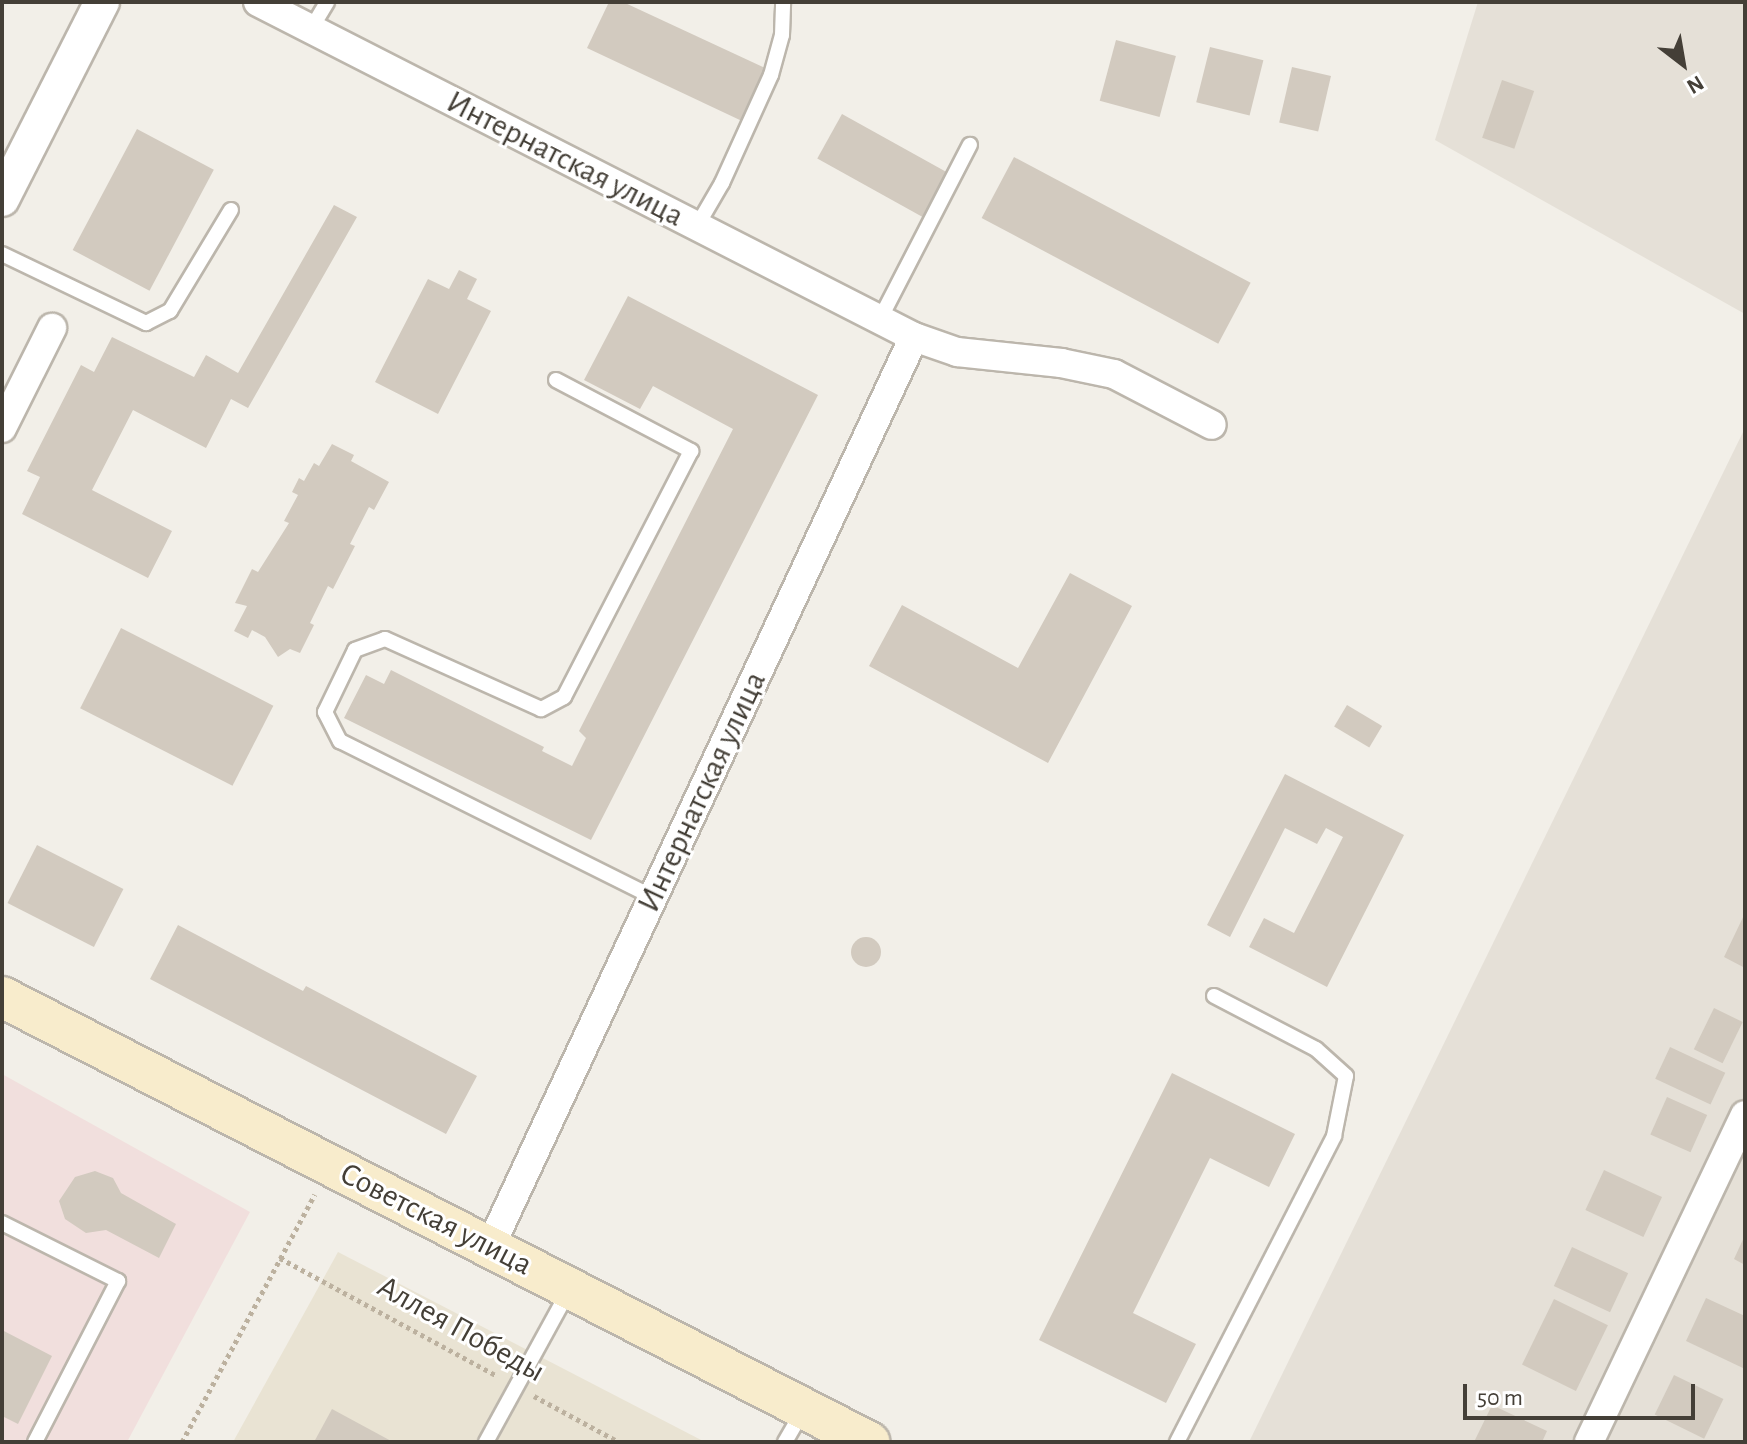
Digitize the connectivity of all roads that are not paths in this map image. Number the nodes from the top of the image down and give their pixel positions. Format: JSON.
{"nodes":[{"id":1,"x":102,"y":2,"type":"edge"},
{"id":2,"x":258,"y":2,"type":"edge"},
{"id":3,"x":327,"y":2,"type":"edge"},
{"id":4,"x":783,"y":2,"type":"edge"},
{"id":5,"x":311,"y":29,"type":"junction"},
{"id":6,"x":970,"y":145,"type":"dead end"},
{"id":7,"x":2,"y":199,"type":"edge"},
{"id":8,"x":231,"y":210,"type":"dead end"},
{"id":9,"x":697,"y":226,"type":"junction"},
{"id":10,"x":2,"y":254,"type":"edge"},
{"id":11,"x":880,"y":319,"type":"junction"},
{"id":12,"x":52,"y":328,"type":"dead end"},
{"id":13,"x":914,"y":337,"type":"junction"},
{"id":14,"x":556,"y":380,"type":"dead end"},
{"id":15,"x":12,"y":384,"type":"edge"},
{"id":16,"x":1212,"y":425,"type":"dead end"},
{"id":17,"x":2,"y":428,"type":"edge"},
{"id":18,"x":653,"y":897,"type":"junction"},
{"id":19,"x":1214,"y":996,"type":"dead end"},
{"id":20,"x":2,"y":997,"type":"edge"},
{"id":21,"x":1745,"y":1115,"type":"edge"},
{"id":22,"x":2,"y":1223,"type":"edge"},
{"id":23,"x":490,"y":1247,"type":"junction"},
{"id":24,"x":570,"y":1288,"type":"junction"},
{"id":25,"x":794,"y":1425,"type":"edge"},
{"id":26,"x":35,"y":1442,"type":"edge"},
{"id":27,"x":486,"y":1442,"type":"edge"},
{"id":28,"x":869,"y":1442,"type":"edge"},
{"id":29,"x":1177,"y":1442,"type":"edge"},
{"id":30,"x":1589,"y":1442,"type":"edge"}],
"edges":[{"from":1,"to":7,"type":"street"},
{"from":2,"to":5,"type":"street","name":"Интернатская улица"},
{"from":3,"to":5,"type":"lane"},
{"from":4,"to":9,"type":"lane"},
{"from":5,"to":9,"type":"street","name":"Интернатская улица"},
{"from":6,"to":11,"type":"lane"},
{"from":8,"to":10,"type":"lane"},
{"from":9,"to":11,"type":"street","name":"Интернатская улица"},
{"from":11,"to":13,"type":"street","name":"Интернатская улица"},
{"from":12,"to":15,"type":"street"},
{"from":13,"to":16,"type":"street","name":"Интернатская улица"},
{"from":13,"to":18,"type":"street","name":"Интернатская улица"},
{"from":14,"to":18,"type":"lane"},
{"from":15,"to":17,"type":"street"},
{"from":18,"to":23,"type":"street","name":"Интернатская улица"},
{"from":19,"to":29,"type":"lane"},
{"from":20,"to":23,"type":"main road","name":"Советская улица"},
{"from":21,"to":30,"type":"street"},
{"from":22,"to":26,"type":"lane"},
{"from":23,"to":24,"type":"main road","name":"Советская улица"},
{"from":24,"to":25,"type":"main road","name":"Советская улица"},
{"from":24,"to":27,"type":"lane"},
{"from":25,"to":28,"type":"main road","name":"Советская улица"}]}
